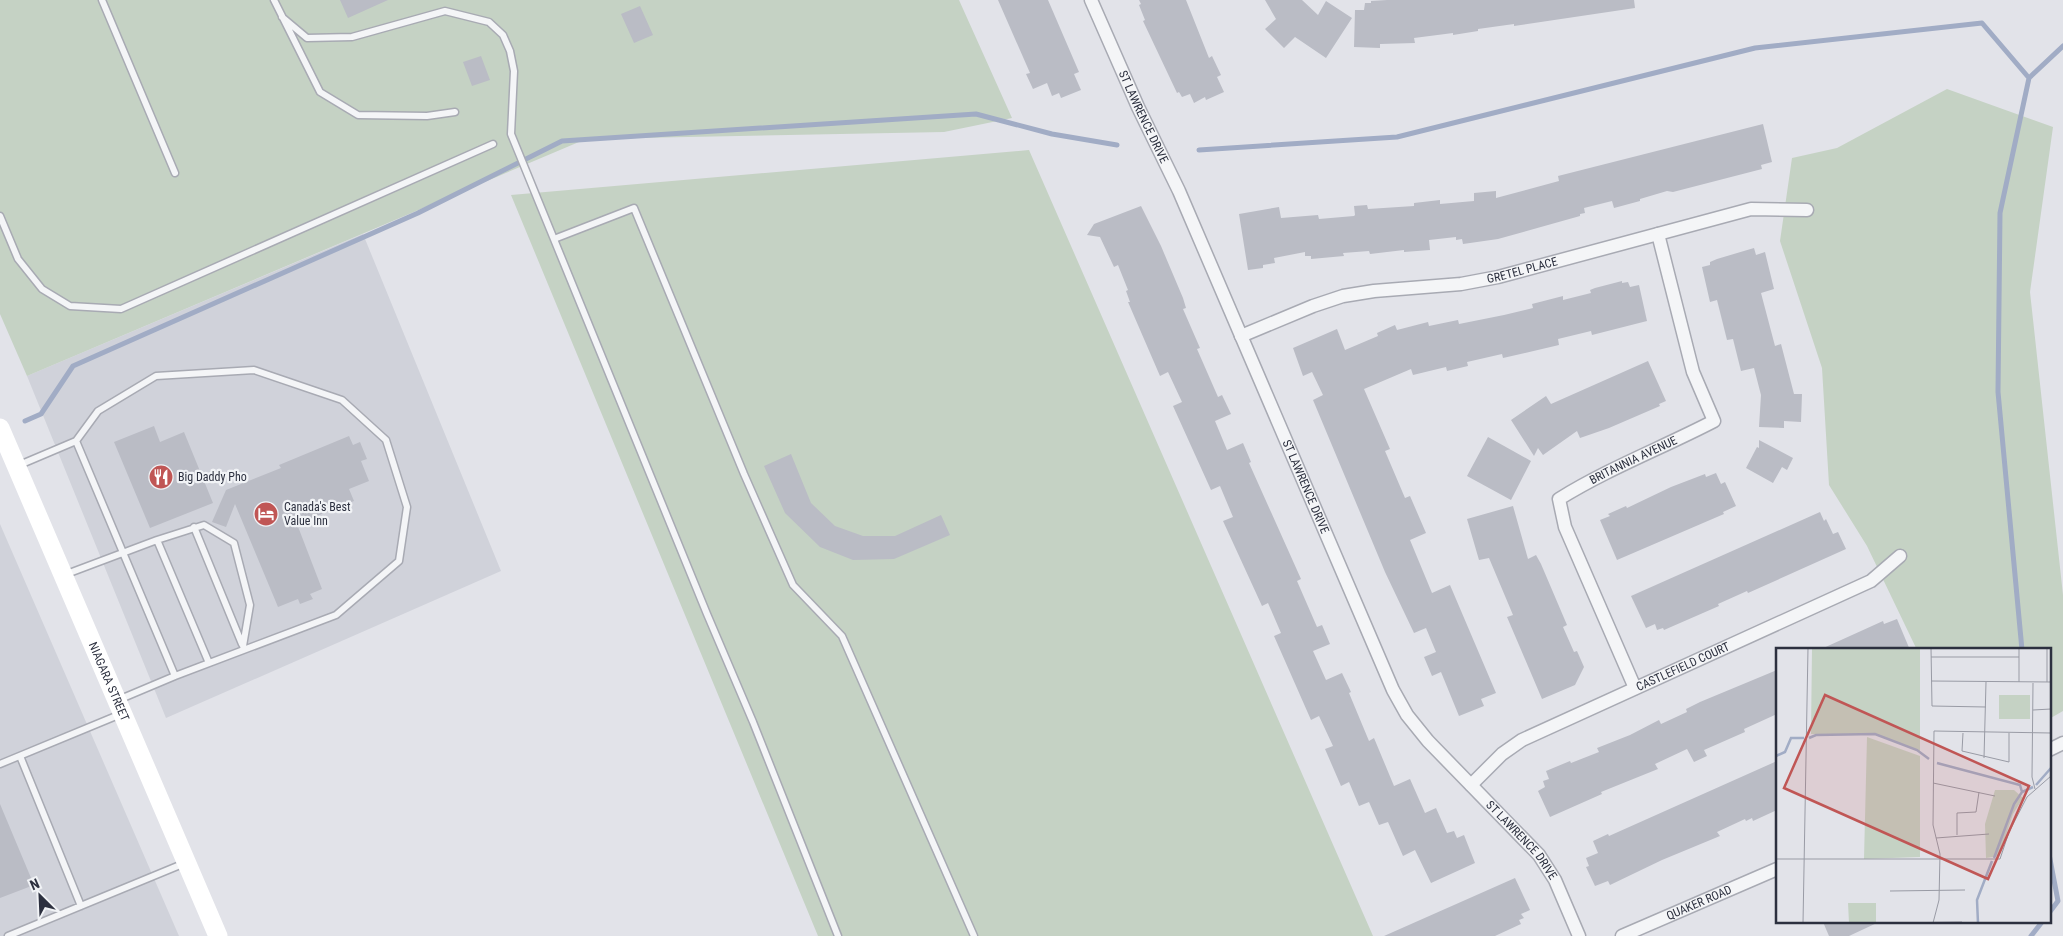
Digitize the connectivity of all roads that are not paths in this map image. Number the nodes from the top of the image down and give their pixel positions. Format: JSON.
{"nodes":[{"id":1,"x":102,"y":0,"type":"edge"},
{"id":2,"x":274,"y":0,"type":"edge"},
{"id":3,"x":1092,"y":0,"type":"edge"},
{"id":4,"x":282,"y":17,"type":"junction"},
{"id":5,"x":455,"y":112,"type":"dead end"},
{"id":6,"x":493,"y":144,"type":"dead end"},
{"id":7,"x":175,"y":173,"type":"dead end"},
{"id":8,"x":1807,"y":210,"type":"dead end"},
{"id":9,"x":0,"y":216,"type":"edge"},
{"id":10,"x":1658,"y":234,"type":"junction"},
{"id":11,"x":554,"y":239,"type":"junction"},
{"id":12,"x":1241,"y":336,"type":"junction"},
{"id":13,"x":0,"y":428,"type":"edge"},
{"id":14,"x":76,"y":441,"type":"junction"},
{"id":15,"x":16,"y":466,"type":"junction"},
{"id":16,"x":194,"y":527,"type":"junction"},
{"id":17,"x":156,"y":540,"type":"junction"},
{"id":18,"x":123,"y":552,"type":"junction"},
{"id":19,"x":1900,"y":556,"type":"dead end"},
{"id":20,"x":63,"y":576,"type":"junction"},
{"id":21,"x":243,"y":648,"type":"junction"},
{"id":22,"x":209,"y":663,"type":"junction"},
{"id":23,"x":175,"y":676,"type":"junction"},
{"id":24,"x":1634,"y":688,"type":"junction"},
{"id":25,"x":120,"y":707,"type":"junction"},
{"id":26,"x":2063,"y":743,"type":"edge"},
{"id":27,"x":2050,"y":750,"type":"edge"},
{"id":28,"x":20,"y":756,"type":"junction"},
{"id":29,"x":0,"y":764,"type":"edge"},
{"id":30,"x":1471,"y":785,"type":"junction"},
{"id":31,"x":186,"y":862,"type":"junction"},
{"id":32,"x":1776,"y":869,"type":"edge"},
{"id":33,"x":81,"y":906,"type":"junction"},
{"id":34,"x":8,"y":936,"type":"edge"},
{"id":35,"x":218,"y":936,"type":"edge"},
{"id":36,"x":838,"y":936,"type":"edge"},
{"id":37,"x":974,"y":936,"type":"edge"},
{"id":38,"x":1579,"y":936,"type":"edge"},
{"id":39,"x":1622,"y":936,"type":"edge"}],
"edges":[{"from":1,"to":7,"type":"lane"},
{"from":2,"to":4,"type":"lane"},
{"from":3,"to":12,"type":"street","name":"ST LAWRENCE DRIVE"},
{"from":4,"to":5,"type":"lane"},
{"from":4,"to":11,"type":"lane"},
{"from":6,"to":9,"type":"lane"},
{"from":8,"to":10,"type":"street","name":"GRETEL PLACE"},
{"from":10,"to":12,"type":"street","name":"GRETEL PLACE"},
{"from":10,"to":24,"type":"street","name":"BRITANNIA AVENUE"},
{"from":11,"to":36,"type":"lane"},
{"from":11,"to":37,"type":"lane"},
{"from":12,"to":30,"type":"street","name":"ST LAWRENCE DRIVE"},
{"from":13,"to":15,"type":"main road","name":"NIAGARA STREET"},
{"from":14,"to":15,"type":"lane"},
{"from":14,"to":18,"type":"lane"},
{"from":14,"to":21,"type":"lane"},
{"from":15,"to":20,"type":"main road","name":"NIAGARA STREET"},
{"from":16,"to":17,"type":"lane"},
{"from":16,"to":21,"type":"lane"},
{"from":16,"to":21,"type":"lane"},
{"from":17,"to":18,"type":"lane"},
{"from":17,"to":22,"type":"lane"},
{"from":18,"to":20,"type":"lane"},
{"from":18,"to":23,"type":"lane"},
{"from":19,"to":24,"type":"street","name":"CASTLEFIELD COURT"},
{"from":20,"to":25,"type":"main road","name":"NIAGARA STREET"},
{"from":21,"to":22,"type":"lane"},
{"from":22,"to":23,"type":"lane"},
{"from":23,"to":25,"type":"lane"},
{"from":24,"to":30,"type":"street","name":"CASTLEFIELD COURT"},
{"from":25,"to":28,"type":"lane"},
{"from":25,"to":31,"type":"main road","name":"NIAGARA STREET"},
{"from":26,"to":27,"type":"street"},
{"from":28,"to":29,"type":"lane"},
{"from":28,"to":33,"type":"lane"},
{"from":30,"to":38,"type":"street","name":"ST LAWRENCE DRIVE"},
{"from":31,"to":33,"type":"lane"},
{"from":31,"to":35,"type":"main road","name":"NIAGARA STREET"},
{"from":32,"to":39,"type":"street","name":"QUAKER ROAD"},
{"from":33,"to":34,"type":"lane"}]}
